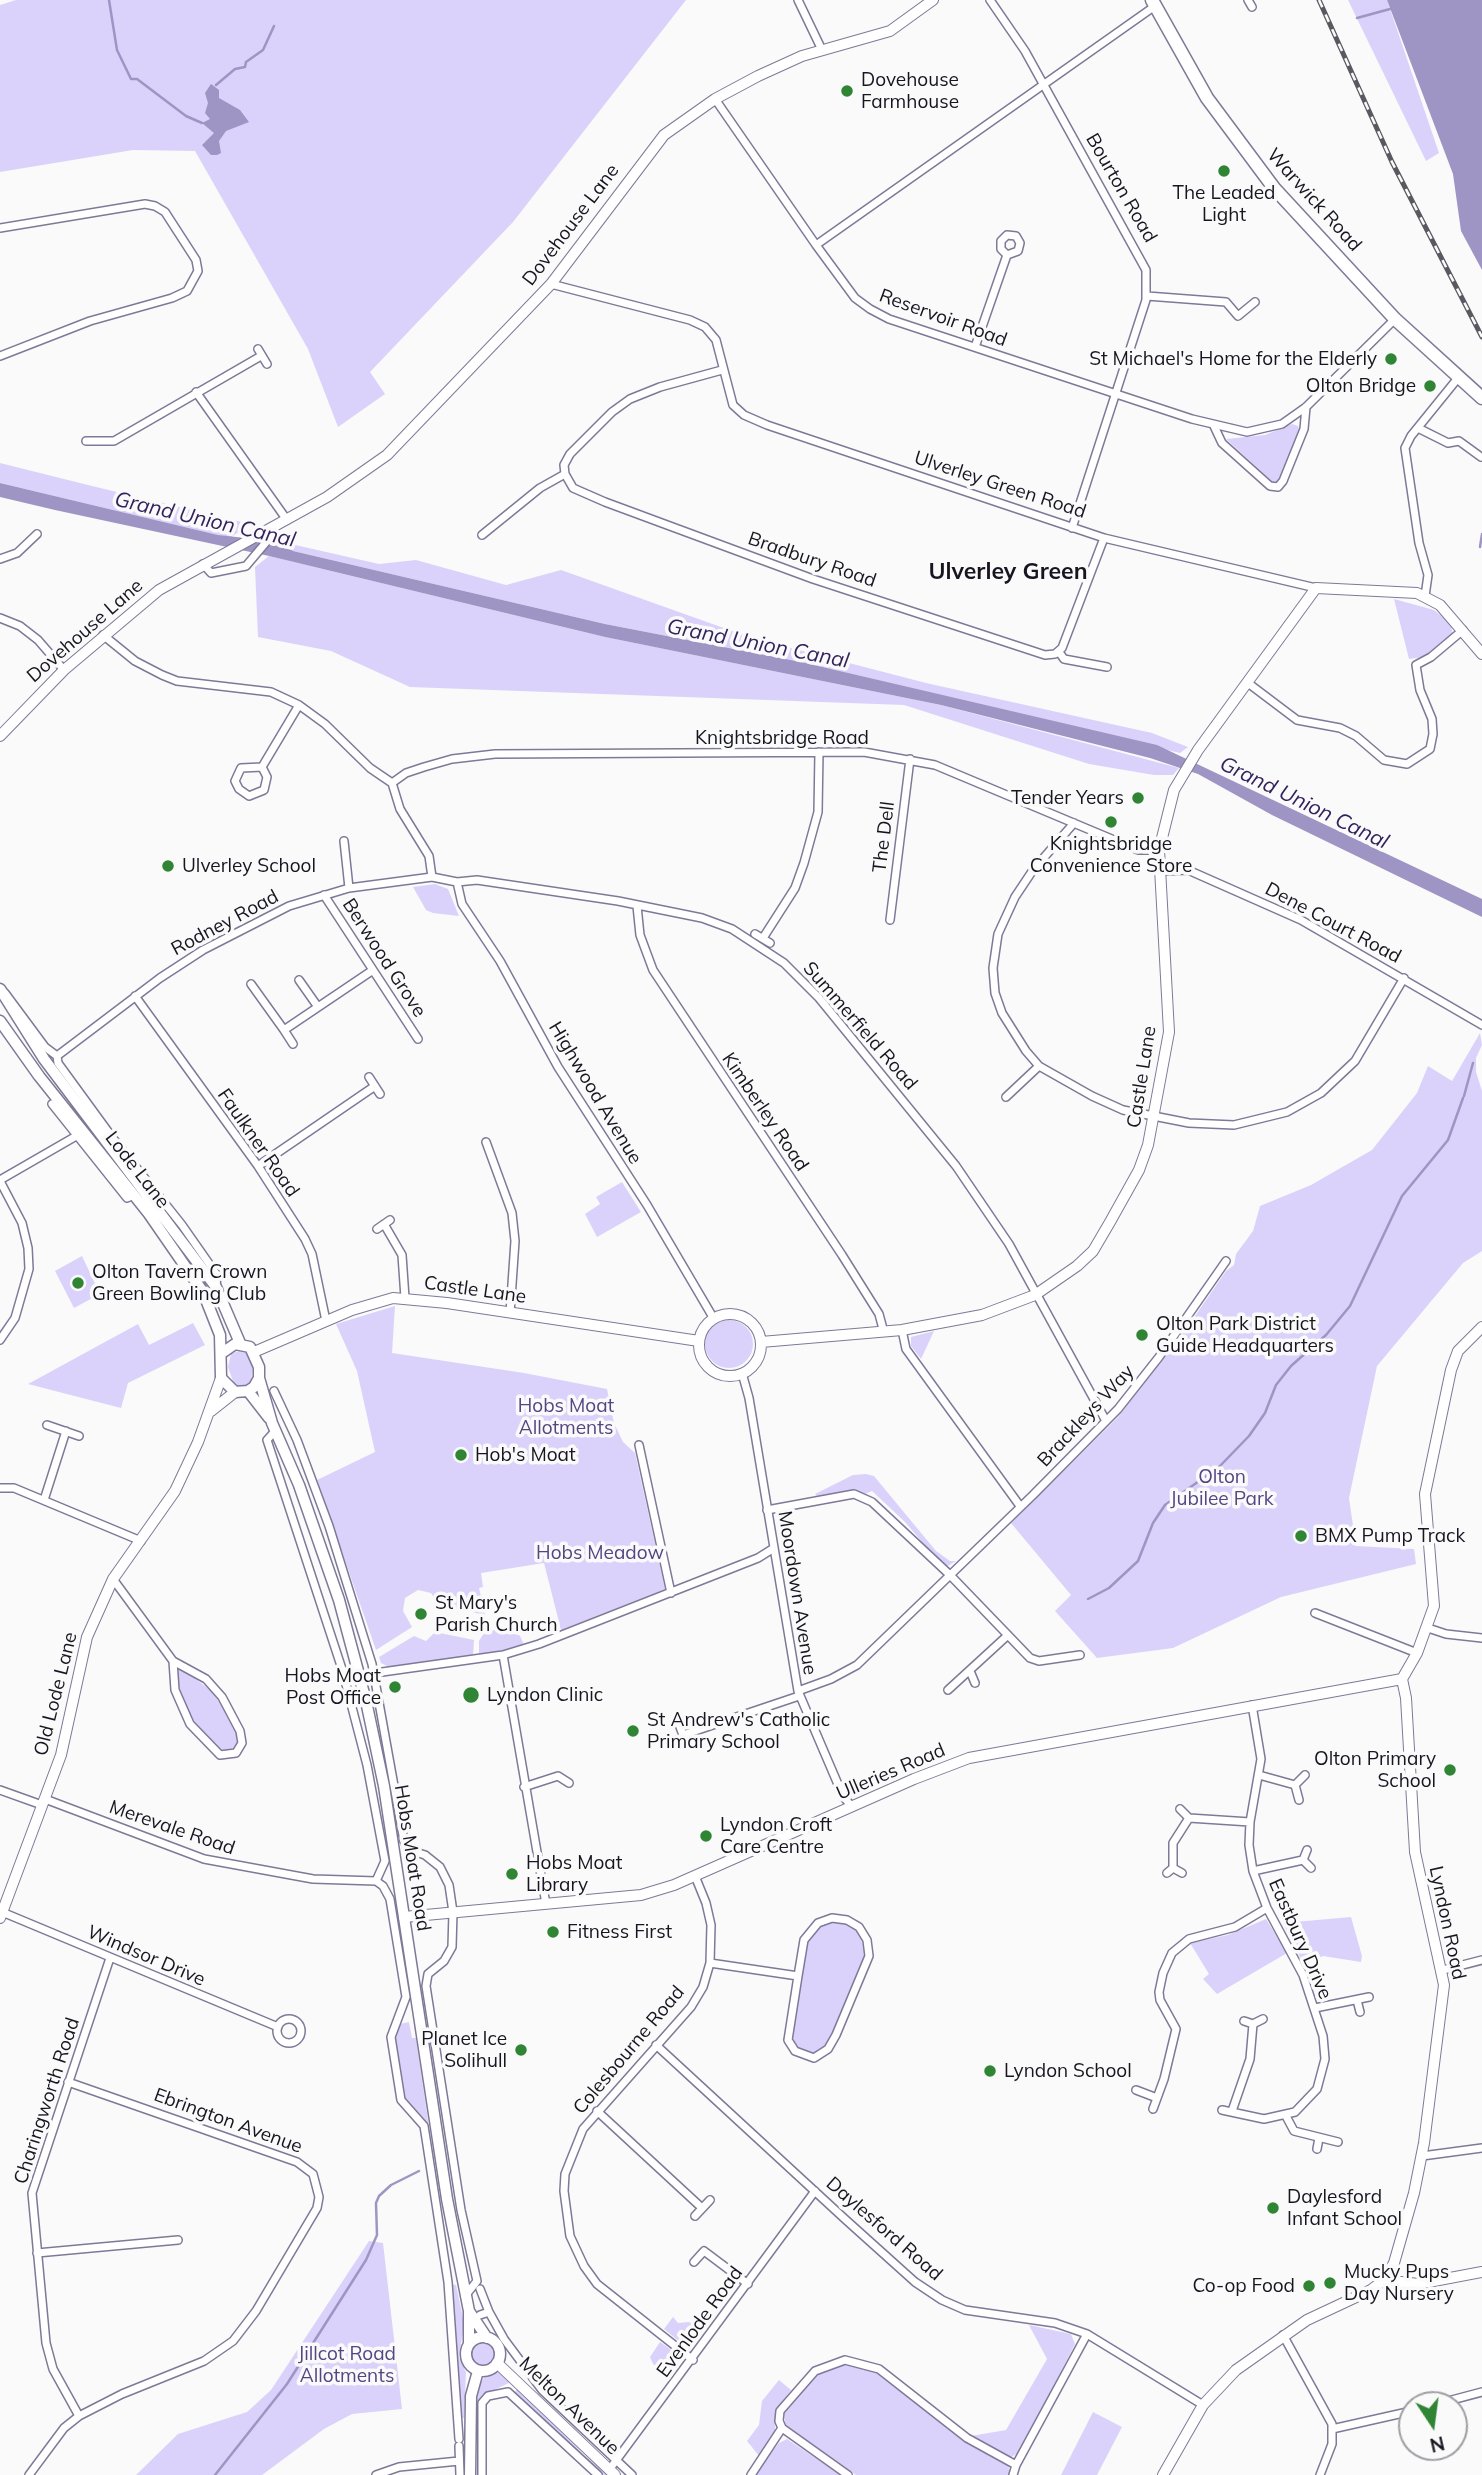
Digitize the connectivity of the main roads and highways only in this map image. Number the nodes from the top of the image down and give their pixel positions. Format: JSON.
{"nodes":[{"id":1,"x":1153,"y":3,"type":"edge"},
{"id":2,"x":1482,"y":398,"type":"edge"},
{"id":3,"x":1,"y":990,"type":"edge"},
{"id":4,"x":0,"y":1021,"type":"edge"},
{"id":5,"x":84,"y":1131,"type":"junction"},
{"id":6,"x":240,"y":1343,"type":"junction"},
{"id":7,"x":222,"y":1353,"type":"junction"},
{"id":8,"x":259,"y":1378,"type":"junction"},
{"id":9,"x":248,"y":1391,"type":"junction"},
{"id":10,"x":274,"y":1427,"type":"junction"},
{"id":11,"x":469,"y":2311,"type":"junction"},
{"id":12,"x":486,"y":2338,"type":"junction"},
{"id":13,"x":469,"y":2344,"type":"junction"},
{"id":14,"x":478,"y":2371,"type":"junction"},
{"id":15,"x":470,"y":2475,"type":"edge"}],
"edges":[{"from":1,"to":2,"type":"highway","name":"Warwick Road"},
{"from":3,"to":5,"type":"main road","name":"Lode Lane"},
{"from":4,"to":5,"type":"main road","name":"Lode Lane"},
{"from":5,"to":6,"type":"main road","name":"Lode Lane"},
{"from":5,"to":7,"type":"main road","name":"Lode Lane"},
{"from":6,"to":7,"type":"main road"},
{"from":6,"to":8,"type":"main road"},
{"from":7,"to":9,"type":"main road"},
{"from":8,"to":9,"type":"main road"},
{"from":8,"to":10,"type":"main road","name":"Hobs Moat Road"},
{"from":9,"to":10,"type":"main road","name":"Hobs Moat Road"},
{"from":10,"to":11,"type":"main road","name":"Hobs Moat Road"},
{"from":11,"to":12,"type":"main road","name":"Hobs Moat Road"},
{"from":11,"to":13,"type":"main road","name":"Hobs Moat Road"},
{"from":12,"to":13,"type":"main road"},
{"from":12,"to":14,"type":"main road"},
{"from":13,"to":14,"type":"main road"},
{"from":14,"to":15,"type":"main road"}]}
